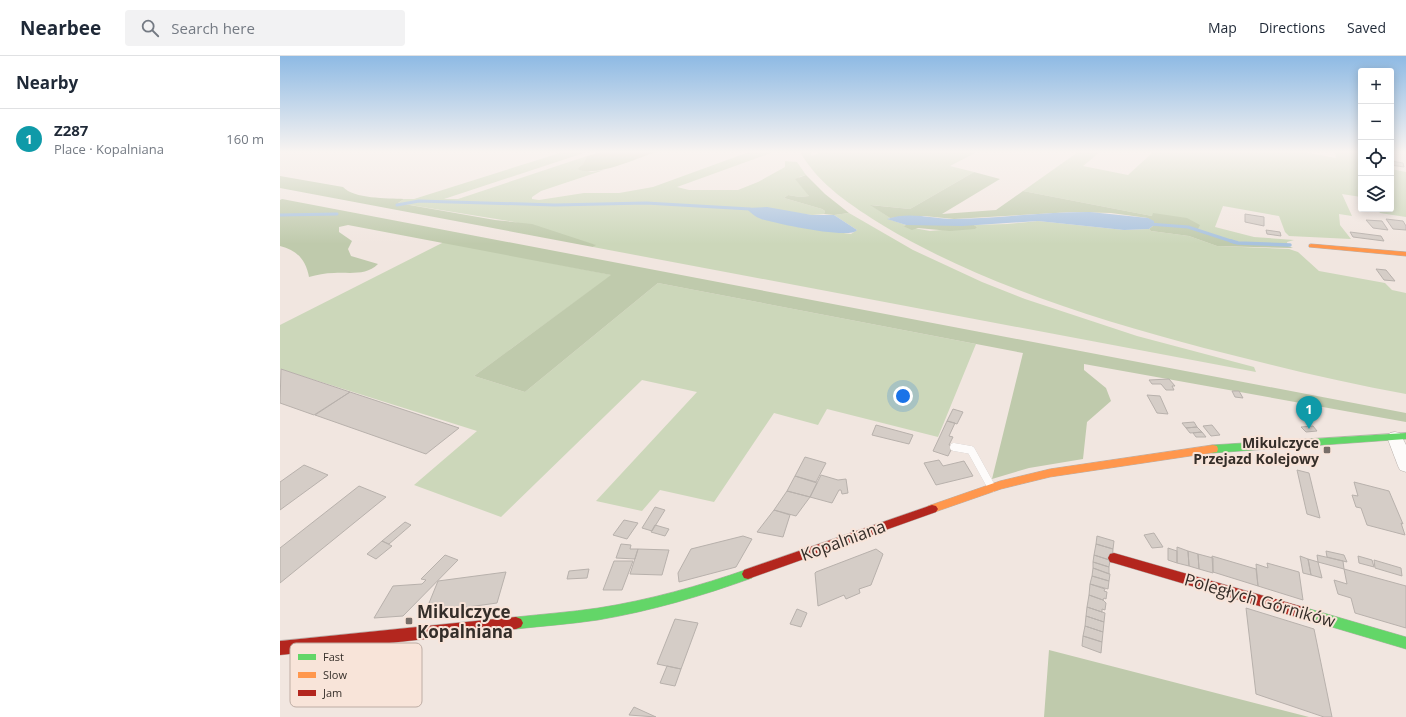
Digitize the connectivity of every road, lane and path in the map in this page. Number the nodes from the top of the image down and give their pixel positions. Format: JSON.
{"nodes":[{"id":1,"x":1311,"y":246,"type":"dead end"},
{"id":2,"x":1406,"y":254,"type":"edge"},
{"id":3,"x":1400,"y":437,"type":"edge"},
{"id":4,"x":954,"y":447,"type":"dead end"},
{"id":5,"x":1406,"y":466,"type":"edge"},
{"id":6,"x":992,"y":488,"type":"junction"},
{"id":7,"x":1114,"y":558,"type":"dead end"},
{"id":8,"x":327,"y":643,"type":"edge"},
{"id":9,"x":1406,"y":643,"type":"edge"},
{"id":10,"x":290,"y":647,"type":"edge"},
{"id":11,"x":280,"y":648,"type":"edge"}],
"edges":[{"from":1,"to":2,"type":"street"},
{"from":3,"to":5,"type":"street"},
{"from":3,"to":6,"type":"street","name":"Kopalniana"},
{"from":4,"to":6,"type":"lane"},
{"from":6,"to":8,"type":"street","name":"Kopalniana"},
{"from":7,"to":9,"type":"street","name":"Poległych Górników"},
{"from":10,"to":11,"type":"street","name":"Kopalniana"}]}
